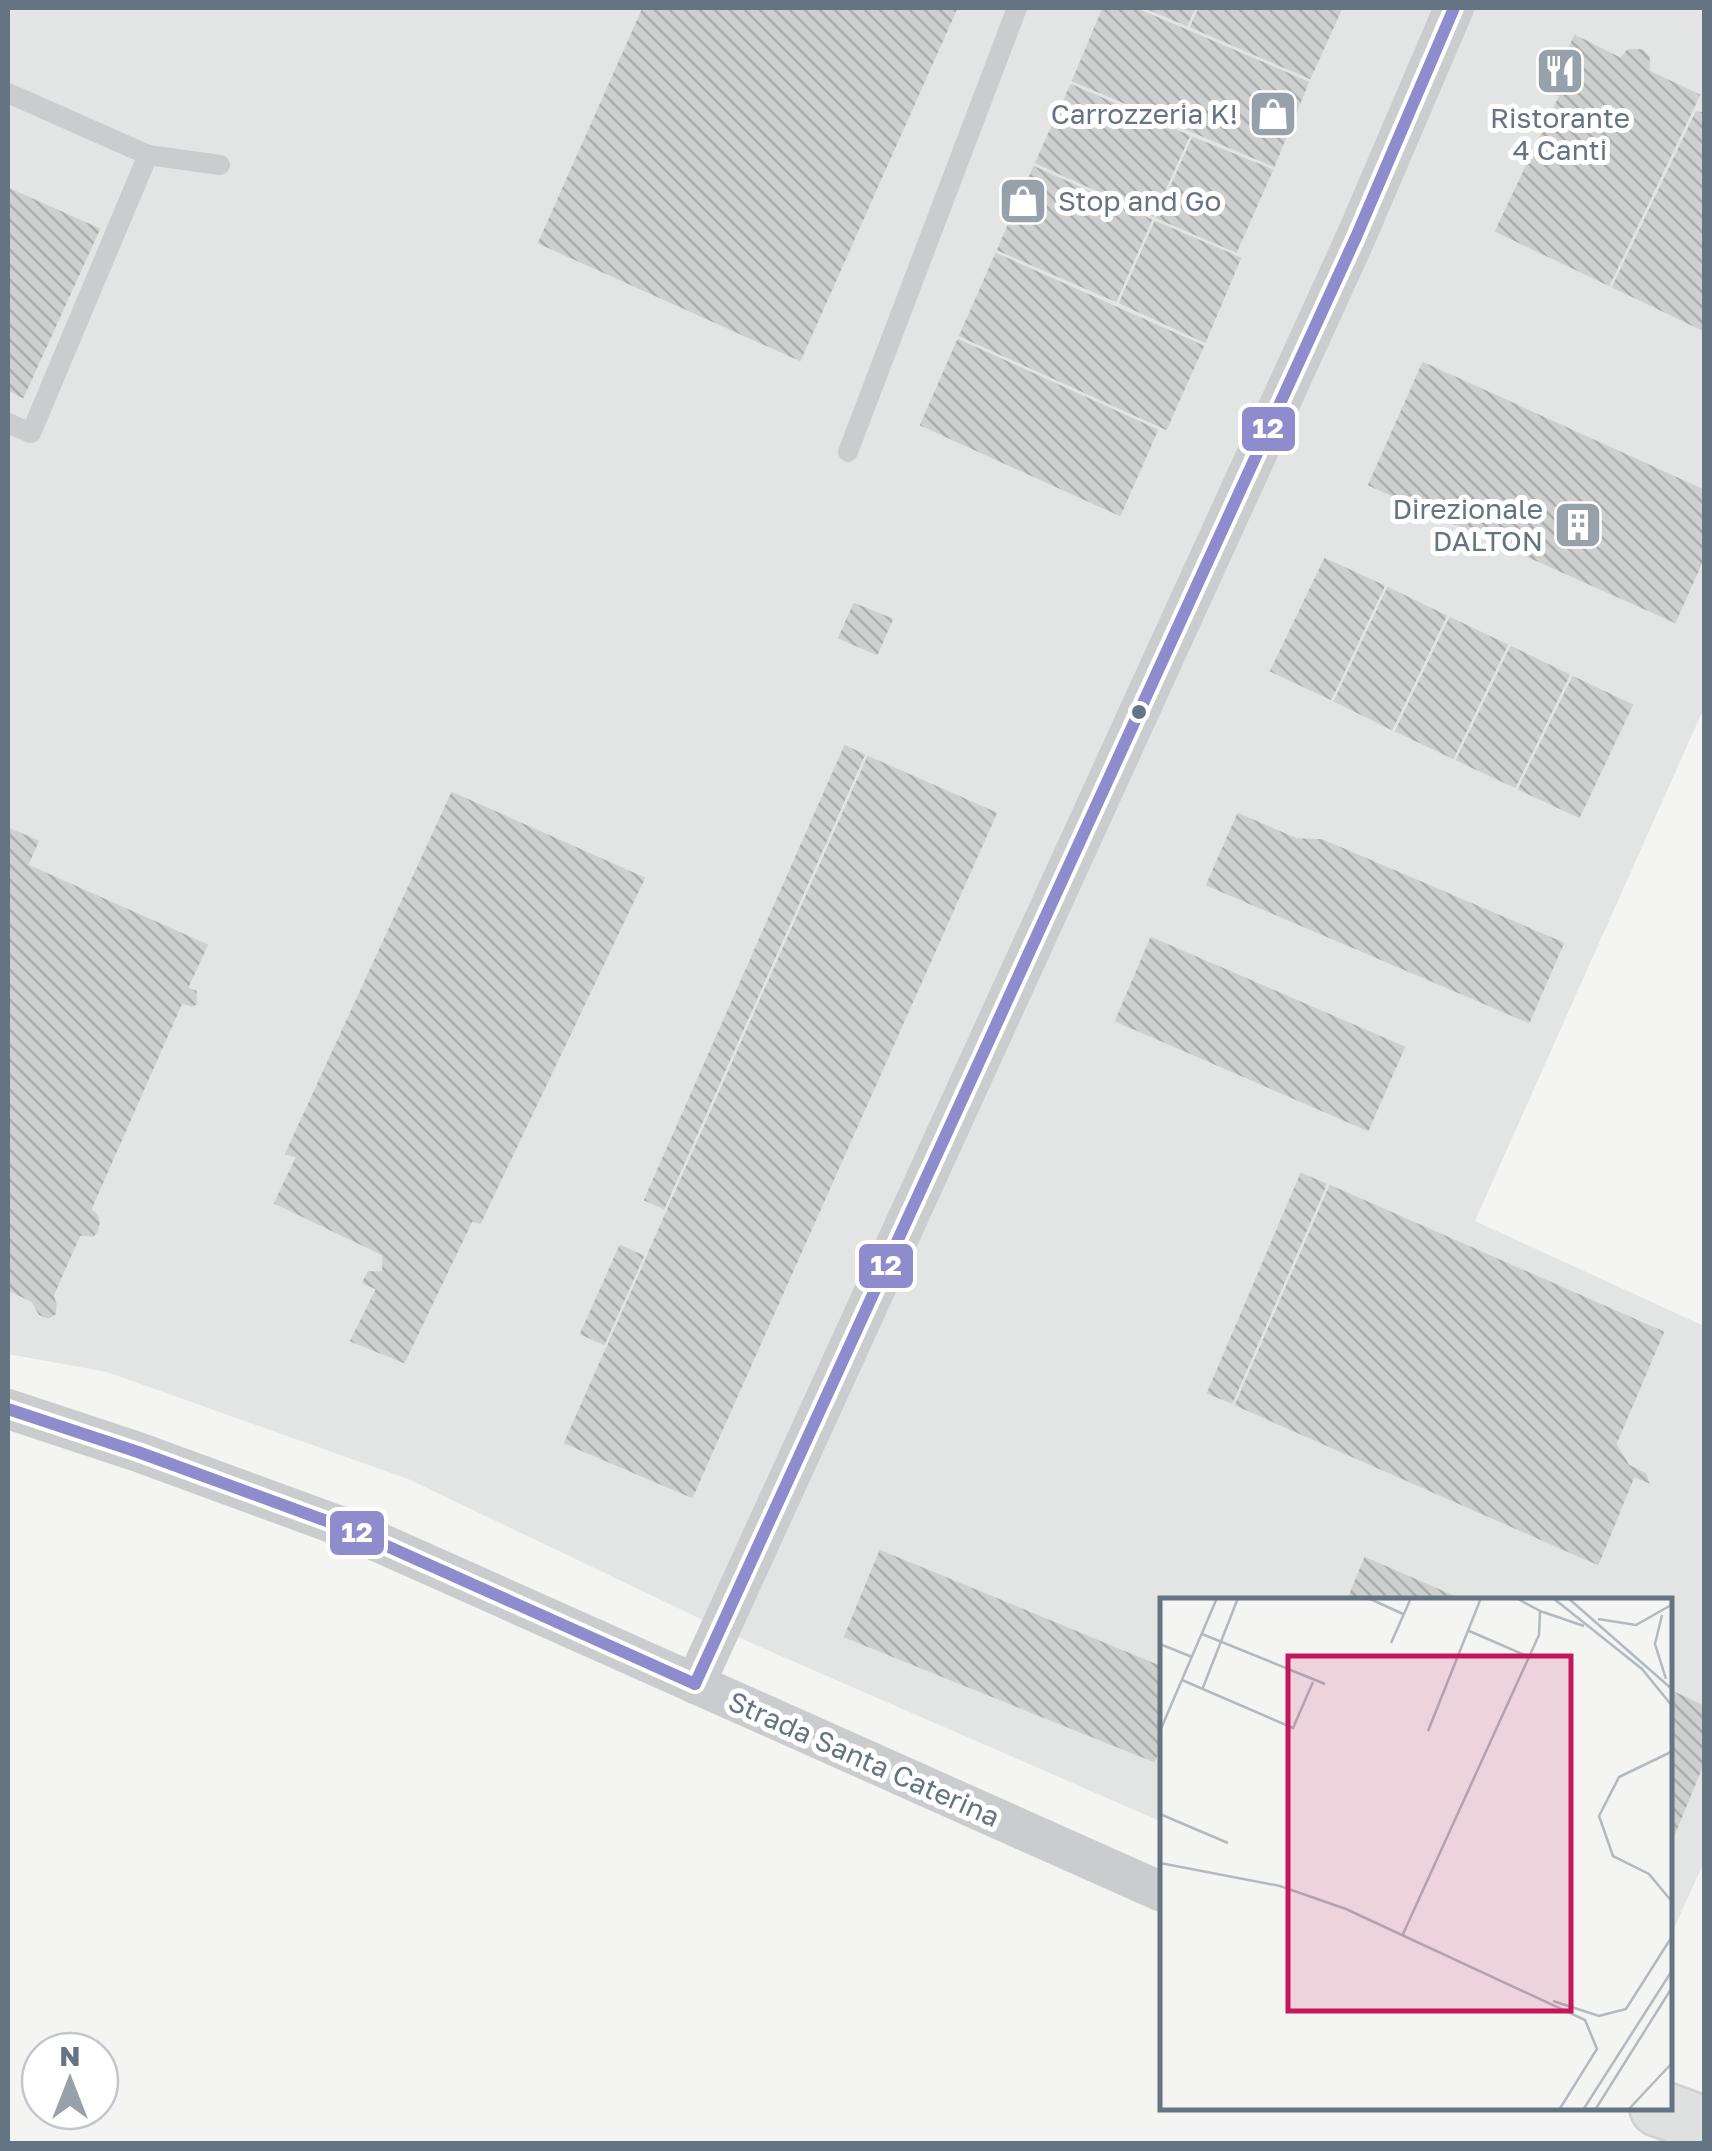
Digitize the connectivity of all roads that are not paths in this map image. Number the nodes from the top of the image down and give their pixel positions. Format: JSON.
{"nodes":[{"id":1,"x":1017,"y":8,"type":"edge"},
{"id":2,"x":1454,"y":8,"type":"edge"},
{"id":3,"x":8,"y":93,"type":"edge"},
{"id":4,"x":148,"y":154,"type":"junction"},
{"id":5,"x":220,"y":165,"type":"dead end"},
{"id":6,"x":8,"y":423,"type":"edge"},
{"id":7,"x":848,"y":452,"type":"dead end"},
{"id":8,"x":8,"y":1409,"type":"edge"},
{"id":9,"x":696,"y":1684,"type":"junction"},
{"id":10,"x":1160,"y":1891,"type":"edge"},
{"id":11,"x":1641,"y":2111,"type":"edge"},
{"id":12,"x":1666,"y":2111,"type":"edge"},
{"id":13,"x":1704,"y":2125,"type":"edge"},
{"id":14,"x":1696,"y":2144,"type":"edge"}],
"edges":[{"from":1,"to":7,"type":"lane"},
{"from":2,"to":9,"type":"street"},
{"from":3,"to":4,"type":"lane"},
{"from":4,"to":5,"type":"lane"},
{"from":4,"to":6,"type":"lane"},
{"from":8,"to":9,"type":"street","name":"Strada Santa Caterina"},
{"from":9,"to":10,"type":"street","name":"Strada Santa Caterina"},
{"from":11,"to":14,"type":"street"},
{"from":12,"to":13,"type":"main road"}]}
